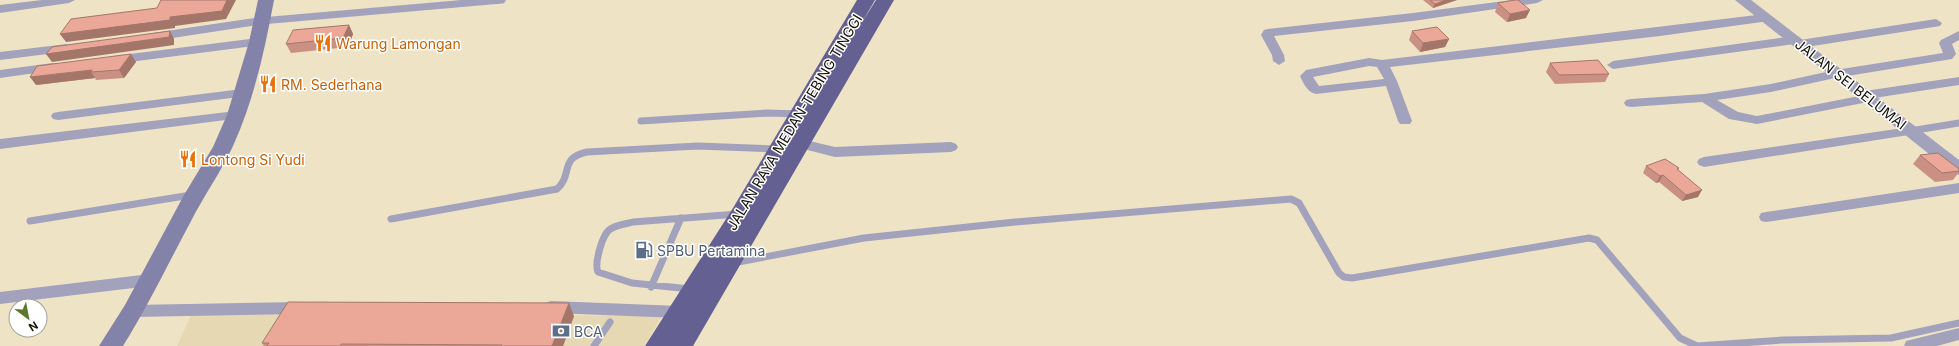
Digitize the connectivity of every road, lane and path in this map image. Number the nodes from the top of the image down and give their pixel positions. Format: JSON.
{"nodes":[{"id":1,"x":69,"y":0,"type":"edge"},
{"id":2,"x":266,"y":0,"type":"edge"},
{"id":3,"x":502,"y":0,"type":"edge"},
{"id":4,"x":866,"y":0,"type":"edge"},
{"id":5,"x":885,"y":0,"type":"edge"},
{"id":6,"x":1537,"y":0,"type":"edge"},
{"id":7,"x":1743,"y":0,"type":"edge"},
{"id":8,"x":0,"y":9,"type":"edge"},
{"id":9,"x":1765,"y":18,"type":"junction"},
{"id":10,"x":261,"y":21,"type":"junction"},
{"id":11,"x":1936,"y":23,"type":"dead end"},
{"id":12,"x":1959,"y":35,"type":"edge"},
{"id":13,"x":140,"y":39,"type":"edge"},
{"id":14,"x":258,"y":42,"type":"junction"},
{"id":15,"x":1797,"y":42,"type":"junction"},
{"id":16,"x":80,"y":46,"type":"edge"},
{"id":17,"x":0,"y":56,"type":"edge"},
{"id":18,"x":102,"y":61,"type":"edge"},
{"id":19,"x":1279,"y":61,"type":"dead end"},
{"id":20,"x":1382,"y":64,"type":"junction"},
{"id":21,"x":1613,"y":65,"type":"dead end"},
{"id":22,"x":63,"y":66,"type":"edge"},
{"id":23,"x":0,"y":74,"type":"edge"},
{"id":24,"x":1835,"y":74,"type":"junction"},
{"id":25,"x":1959,"y":80,"type":"edge"},
{"id":26,"x":1391,"y":81,"type":"junction"},
{"id":27,"x":242,"y":93,"type":"junction"},
{"id":28,"x":1867,"y":96,"type":"junction"},
{"id":29,"x":1704,"y":98,"type":"junction"},
{"id":30,"x":1630,"y":103,"type":"dead end"},
{"id":31,"x":798,"y":114,"type":"junction"},
{"id":32,"x":236,"y":115,"type":"junction"},
{"id":33,"x":58,"y":116,"type":"dead end"},
{"id":34,"x":1405,"y":121,"type":"dead end"},
{"id":35,"x":641,"y":122,"type":"dead end"},
{"id":36,"x":1959,"y":123,"type":"edge"},
{"id":37,"x":1910,"y":131,"type":"junction"},
{"id":38,"x":0,"y":144,"type":"edge"},
{"id":39,"x":801,"y":144,"type":"junction"},
{"id":40,"x":951,"y":147,"type":"dead end"},
{"id":41,"x":778,"y":149,"type":"junction"},
{"id":42,"x":1704,"y":162,"type":"dead end"},
{"id":43,"x":1959,"y":169,"type":"edge"},
{"id":44,"x":1959,"y":188,"type":"edge"},
{"id":45,"x":194,"y":195,"type":"junction"},
{"id":46,"x":749,"y":215,"type":"junction"},
{"id":47,"x":1766,"y":217,"type":"dead end"},
{"id":48,"x":681,"y":218,"type":"junction"},
{"id":49,"x":391,"y":219,"type":"dead end"},
{"id":50,"x":30,"y":221,"type":"dead end"},
{"id":51,"x":729,"y":264,"type":"junction"},
{"id":52,"x":150,"y":280,"type":"junction"},
{"id":53,"x":651,"y":286,"type":"junction"},
{"id":54,"x":703,"y":291,"type":"junction"},
{"id":55,"x":0,"y":298,"type":"edge"},
{"id":56,"x":535,"y":307,"type":"edge"},
{"id":57,"x":320,"y":308,"type":"edge"},
{"id":58,"x":133,"y":311,"type":"junction"},
{"id":59,"x":680,"y":312,"type":"junction"},
{"id":60,"x":610,"y":322,"type":"dead end"},
{"id":61,"x":1959,"y":323,"type":"edge"},
{"id":62,"x":1959,"y":334,"type":"edge"},
{"id":63,"x":111,"y":346,"type":"edge"},
{"id":64,"x":594,"y":346,"type":"edge"},
{"id":65,"x":658,"y":346,"type":"edge"},
{"id":66,"x":680,"y":346,"type":"edge"},
{"id":67,"x":1912,"y":346,"type":"edge"}],
"edges":[{"from":1,"to":8,"type":"street"},
{"from":2,"to":10,"type":"main road"},
{"from":3,"to":10,"type":"lane"},
{"from":4,"to":31,"type":"highway","name":"JALAN RAYA MEDAN-TEBING TINGGI"},
{"from":5,"to":39,"type":"highway","name":"JALAN RAYA MEDAN-TEBING TINGGI"},
{"from":6,"to":19,"type":"street"},
{"from":7,"to":9,"type":"street","name":"JALAN SEI BELUMAI"},
{"from":9,"to":15,"type":"street","name":"JALAN SEI BELUMAI"},
{"from":9,"to":20,"type":"street"},
{"from":10,"to":13,"type":"street"},
{"from":10,"to":14,"type":"main road"},
{"from":11,"to":15,"type":"street"},
{"from":12,"to":24,"type":"street"},
{"from":14,"to":18,"type":"street"},
{"from":14,"to":27,"type":"main road"},
{"from":15,"to":21,"type":"street"},
{"from":15,"to":24,"type":"street","name":"JALAN SEI BELUMAI"},
{"from":16,"to":17,"type":"street"},
{"from":20,"to":26,"type":"street"},
{"from":20,"to":26,"type":"street"},
{"from":22,"to":23,"type":"street"},
{"from":24,"to":28,"type":"street","name":"JALAN SEI BELUMAI"},
{"from":24,"to":29,"type":"street"},
{"from":25,"to":28,"type":"street"},
{"from":26,"to":34,"type":"street"},
{"from":27,"to":32,"type":"main road"},
{"from":27,"to":33,"type":"street"},
{"from":28,"to":29,"type":"street"},
{"from":28,"to":37,"type":"street","name":"JALAN SEI BELUMAI"},
{"from":29,"to":30,"type":"street"},
{"from":31,"to":35,"type":"lane"},
{"from":31,"to":41,"type":"highway","name":"JALAN RAYA MEDAN-TEBING TINGGI"},
{"from":32,"to":38,"type":"street"},
{"from":32,"to":45,"type":"main road"},
{"from":36,"to":37,"type":"lane"},
{"from":37,"to":42,"type":"street"},
{"from":37,"to":43,"type":"street","name":"JALAN SEI BELUMAI"},
{"from":39,"to":40,"type":"street"},
{"from":39,"to":46,"type":"highway","name":"JALAN RAYA MEDAN-TEBING TINGGI"},
{"from":41,"to":46,"type":"highway","name":"JALAN RAYA MEDAN-TEBING TINGGI"},
{"from":41,"to":49,"type":"lane"},
{"from":44,"to":47,"type":"street"},
{"from":45,"to":50,"type":"lane"},
{"from":45,"to":52,"type":"main road"},
{"from":46,"to":48,"type":"lane"},
{"from":46,"to":51,"type":"highway","name":"JALAN RAYA MEDAN-TEBING TINGGI"},
{"from":46,"to":54,"type":"highway","name":"JALAN RAYA MEDAN-TEBING TINGGI"},
{"from":48,"to":53,"type":"lane"},
{"from":48,"to":53,"type":"lane"},
{"from":51,"to":54,"type":"highway","name":"JALAN RAYA MEDAN-TEBING TINGGI"},
{"from":51,"to":61,"type":"lane"},
{"from":52,"to":55,"type":"street"},
{"from":52,"to":58,"type":"main road"},
{"from":53,"to":54,"type":"lane"},
{"from":54,"to":59,"type":"highway","name":"JALAN RAYA MEDAN-TEBING TINGGI"},
{"from":54,"to":66,"type":"highway","name":"JALAN RAYA MEDAN-TEBING TINGGI"},
{"from":56,"to":59,"type":"street"},
{"from":57,"to":58,"type":"street"},
{"from":58,"to":63,"type":"main road"},
{"from":59,"to":65,"type":"highway","name":"JALAN RAYA MEDAN-TEBING TINGGI"},
{"from":60,"to":64,"type":"lane"},
{"from":62,"to":67,"type":"street"}]}
